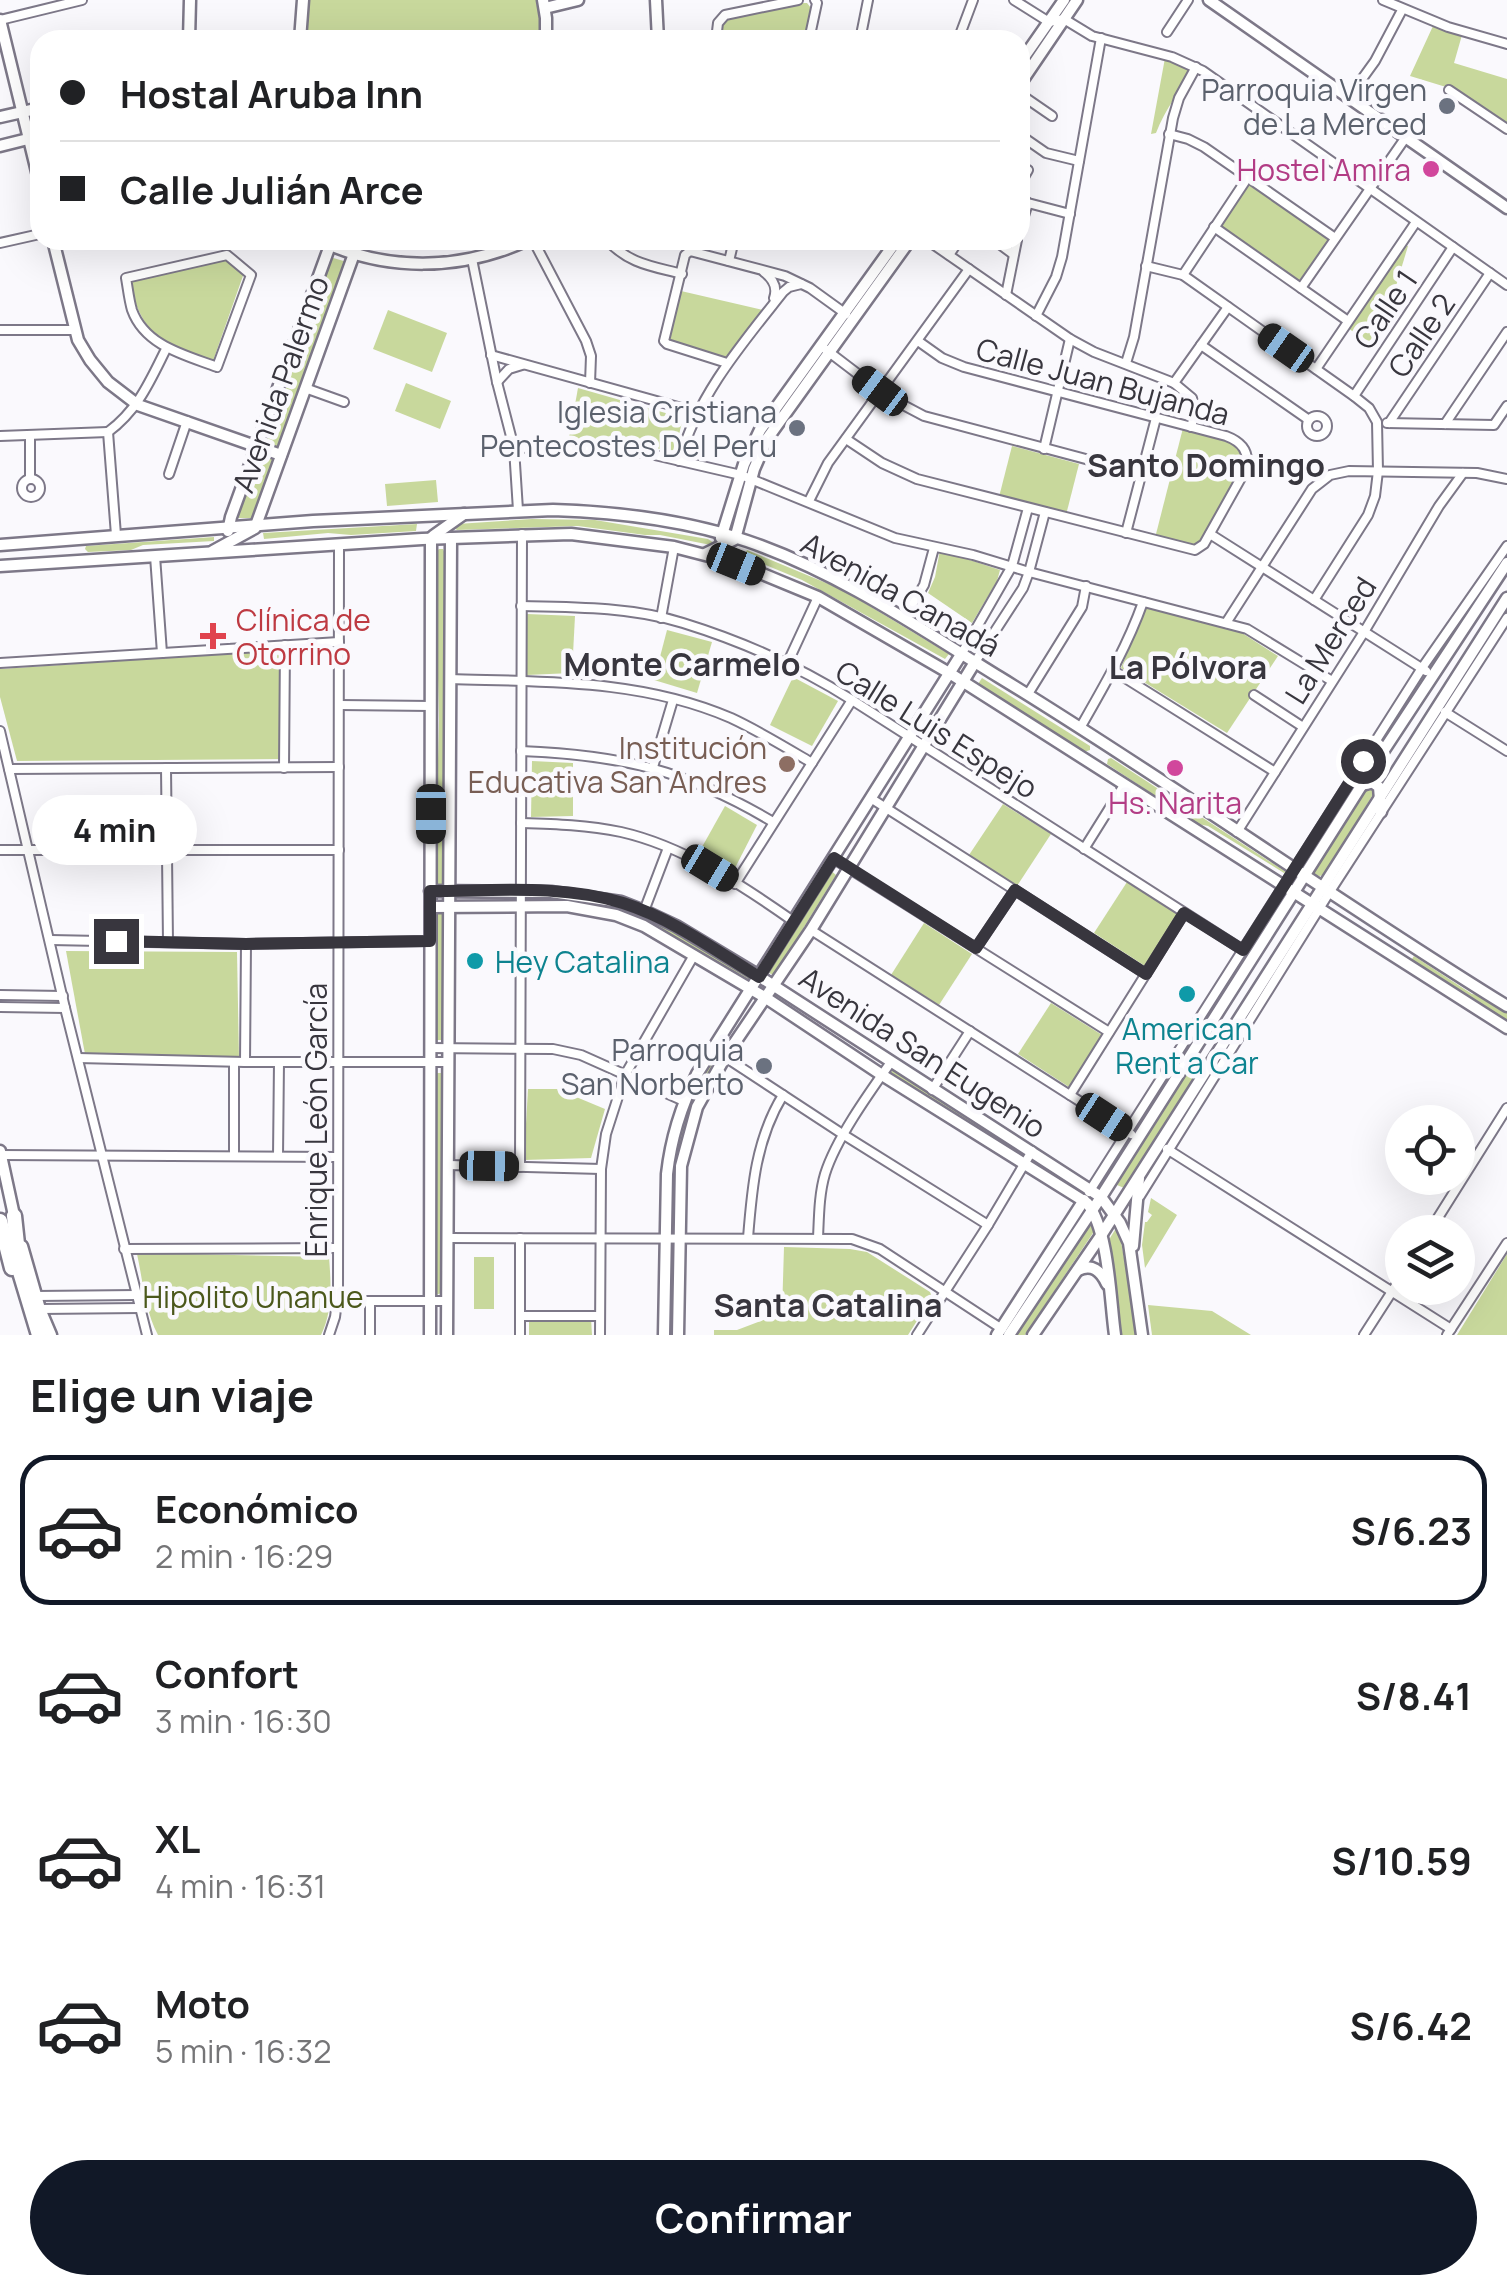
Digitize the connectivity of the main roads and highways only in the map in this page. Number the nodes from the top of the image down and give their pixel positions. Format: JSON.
{"nodes":[{"id":1,"x":7,"y":1218,"type":"edge"},
{"id":2,"x":36,"y":1335,"type":"edge"}],
"edges":[{"from":1,"to":2,"type":"highway"}]}
